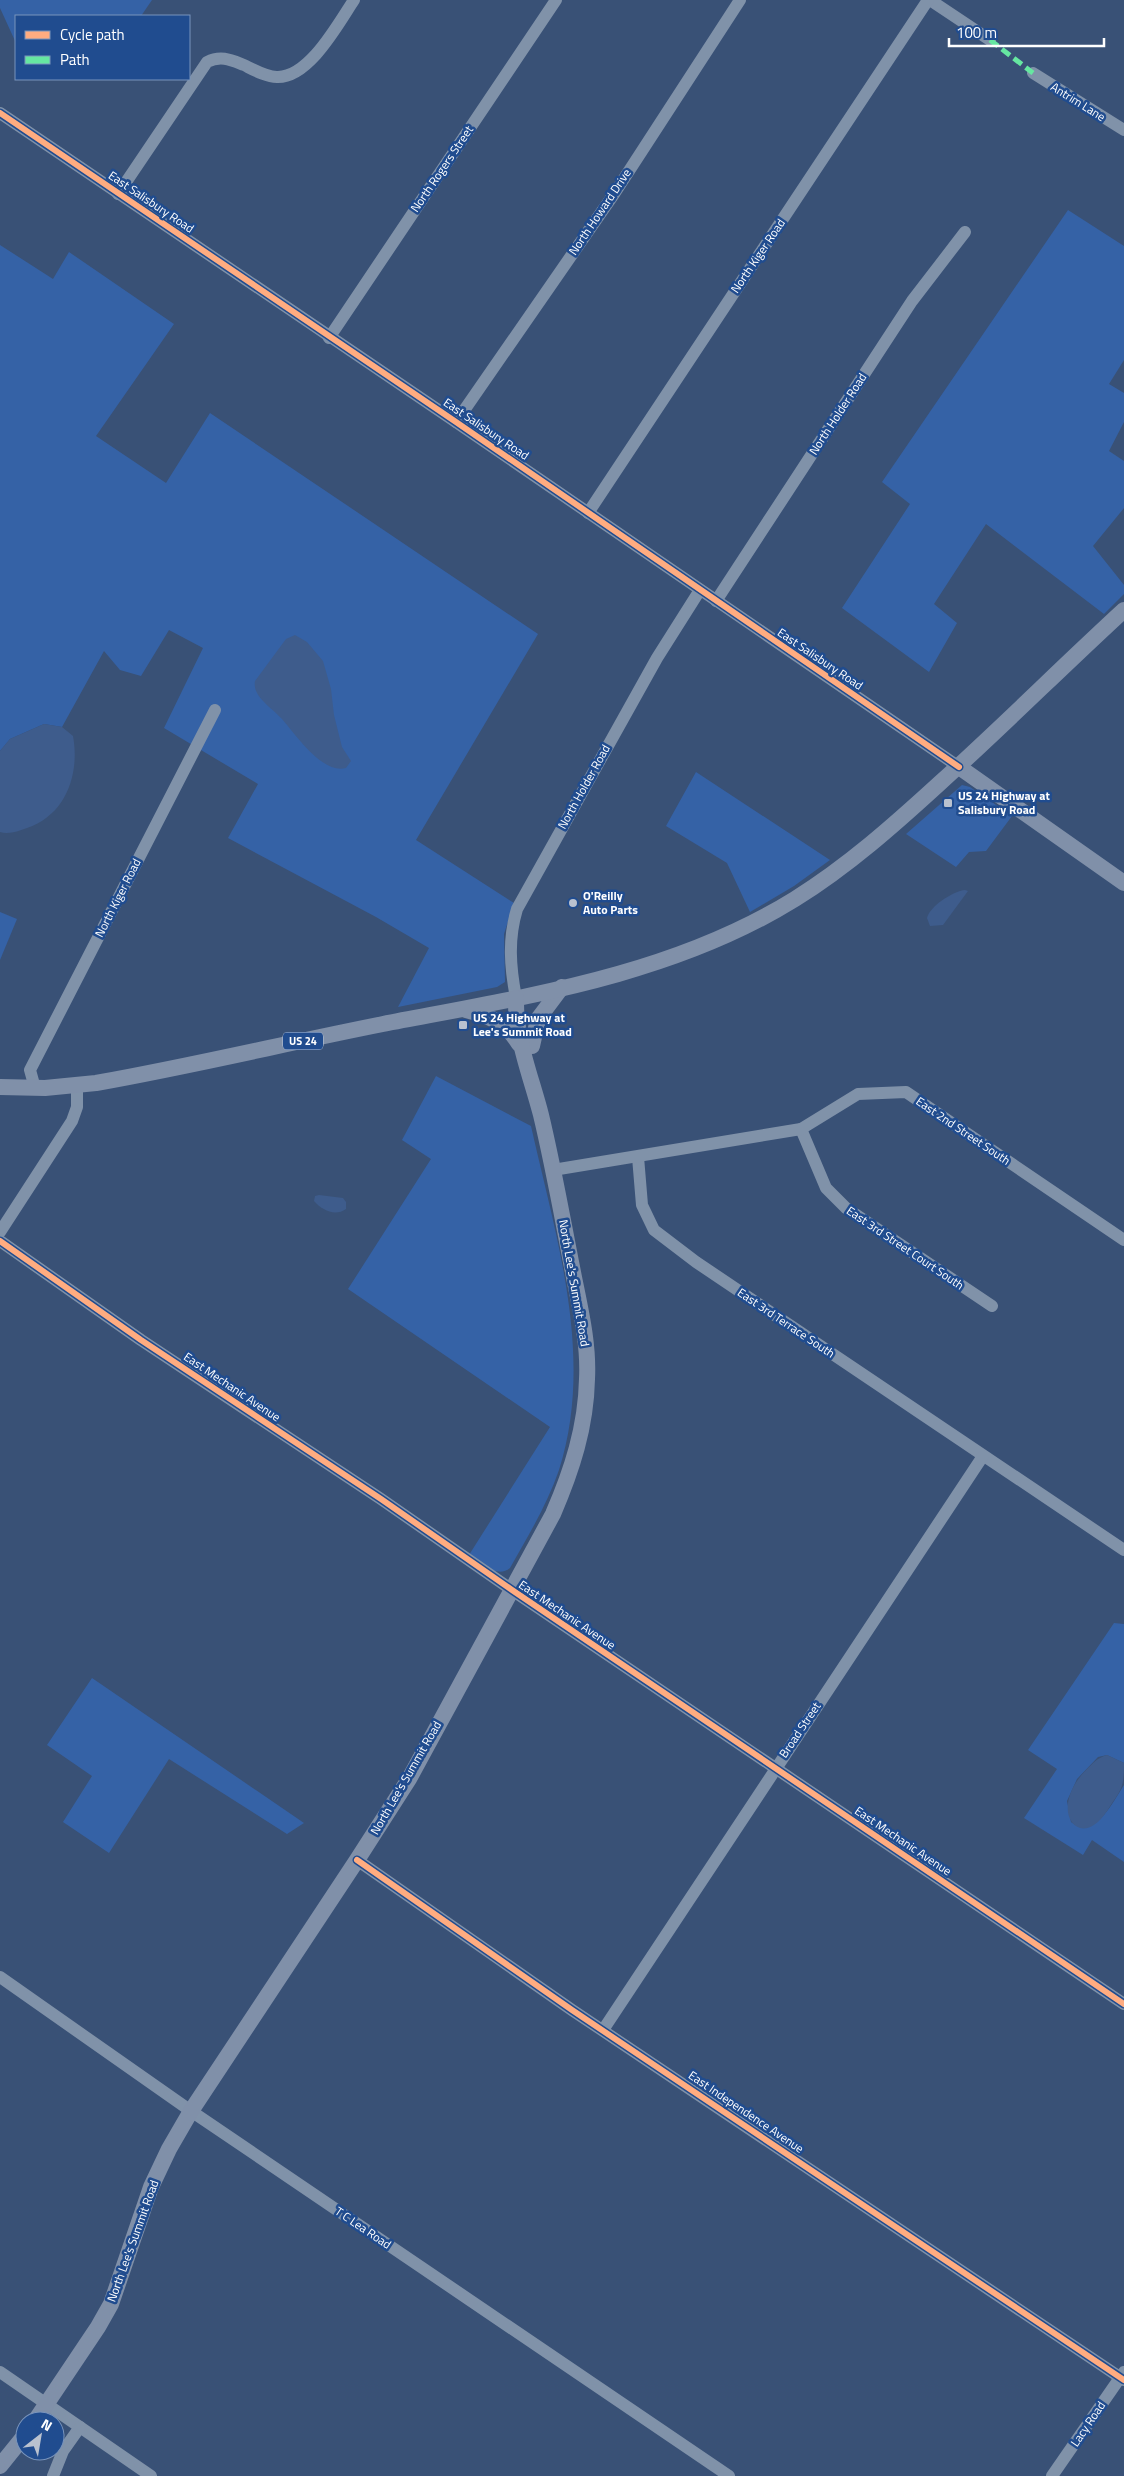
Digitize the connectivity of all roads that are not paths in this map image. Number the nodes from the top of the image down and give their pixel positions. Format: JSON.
{"nodes":[{"id":1,"x":354,"y":0,"type":"edge"},
{"id":2,"x":556,"y":0,"type":"edge"},
{"id":3,"x":740,"y":0,"type":"edge"},
{"id":4,"x":929,"y":0,"type":"edge"},
{"id":5,"x":990,"y":40,"type":"dead end"},
{"id":6,"x":1032,"y":73,"type":"dead end"},
{"id":7,"x":0,"y":113,"type":"edge"},
{"id":8,"x":1124,"y":130,"type":"edge"},
{"id":9,"x":118,"y":194,"type":"junction"},
{"id":10,"x":965,"y":232,"type":"dead end"},
{"id":11,"x":329,"y":338,"type":"junction"},
{"id":12,"x":456,"y":422,"type":"junction"},
{"id":13,"x":588,"y":513,"type":"junction"},
{"id":14,"x":700,"y":590,"type":"junction"},
{"id":15,"x":716,"y":601,"type":"junction"},
{"id":16,"x":1124,"y":610,"type":"edge"},
{"id":17,"x":215,"y":710,"type":"dead end"},
{"id":18,"x":958,"y":767,"type":"junction"},
{"id":19,"x":1124,"y":883,"type":"edge"},
{"id":20,"x":562,"y":987,"type":"junction"},
{"id":21,"x":516,"y":998,"type":"junction"},
{"id":22,"x":461,"y":1009,"type":"junction"},
{"id":23,"x":527,"y":1047,"type":"junction"},
{"id":24,"x":77,"y":1086,"type":"junction"},
{"id":25,"x":0,"y":1087,"type":"edge"},
{"id":26,"x":35,"y":1088,"type":"junction"},
{"id":27,"x":801,"y":1129,"type":"junction"},
{"id":28,"x":638,"y":1157,"type":"junction"},
{"id":29,"x":553,"y":1170,"type":"junction"},
{"id":30,"x":0,"y":1232,"type":"edge"},
{"id":31,"x":1124,"y":1240,"type":"edge"},
{"id":32,"x":0,"y":1241,"type":"edge"},
{"id":33,"x":992,"y":1306,"type":"dead end"},
{"id":34,"x":983,"y":1456,"type":"junction"},
{"id":35,"x":1124,"y":1550,"type":"edge"},
{"id":36,"x":512,"y":1590,"type":"junction"},
{"id":37,"x":774,"y":1768,"type":"junction"},
{"id":38,"x":357,"y":1860,"type":"junction"},
{"id":39,"x":2,"y":1983,"type":"edge"},
{"id":40,"x":1124,"y":2004,"type":"edge"},
{"id":41,"x":604,"y":2030,"type":"junction"},
{"id":42,"x":192,"y":2111,"type":"junction"},
{"id":43,"x":0,"y":2372,"type":"edge"},
{"id":44,"x":1123,"y":2376,"type":"edge"},
{"id":45,"x":47,"y":2404,"type":"junction"},
{"id":46,"x":42,"y":2411,"type":"edge"},
{"id":47,"x":80,"y":2427,"type":"junction"},
{"id":48,"x":15,"y":2447,"type":"edge"},
{"id":49,"x":0,"y":2466,"type":"edge"},
{"id":50,"x":53,"y":2476,"type":"edge"},
{"id":51,"x":151,"y":2476,"type":"edge"},
{"id":52,"x":729,"y":2476,"type":"edge"},
{"id":53,"x":1052,"y":2476,"type":"edge"}],
"edges":[{"from":1,"to":9,"type":"street"},
{"from":2,"to":11,"type":"street","name":"North Rogers Street"},
{"from":3,"to":12,"type":"street","name":"North Howard Drive"},
{"from":4,"to":5,"type":"street"},
{"from":4,"to":13,"type":"street","name":"North Kiger Road"},
{"from":6,"to":8,"type":"street","name":"Antrim Lane"},
{"from":7,"to":9,"type":"street","name":"East Salisbury Road"},
{"from":9,"to":11,"type":"street","name":"East Salisbury Road"},
{"from":10,"to":15,"type":"street","name":"North Holder Road"},
{"from":11,"to":12,"type":"street","name":"East Salisbury Road"},
{"from":12,"to":13,"type":"street","name":"East Salisbury Road"},
{"from":13,"to":14,"type":"street","name":"East Salisbury Road"},
{"from":14,"to":15,"type":"street","name":"East Salisbury Road"},
{"from":14,"to":21,"type":"street","name":"North Holder Road"},
{"from":15,"to":18,"type":"street","name":"East Salisbury Road"},
{"from":16,"to":18,"type":"main road","number":"US 24"},
{"from":17,"to":26,"type":"street","name":"North Kiger Road"},
{"from":18,"to":19,"type":"main road","name":"East Salisbury Road"},
{"from":18,"to":20,"type":"main road","number":"US 24"},
{"from":20,"to":21,"type":"main road","number":"US 24"},
{"from":20,"to":23,"type":"main road"},
{"from":21,"to":22,"type":"main road","number":"US 24"},
{"from":21,"to":23,"type":"main road","name":"North Lee's Summit Road"},
{"from":22,"to":23,"type":"main road"},
{"from":22,"to":24,"type":"main road","number":"US 24"},
{"from":23,"to":29,"type":"main road","name":"North Lee's Summit Road"},
{"from":24,"to":26,"type":"main road","number":"US 24"},
{"from":24,"to":30,"type":"street"},
{"from":25,"to":26,"type":"main road","number":"US 24"},
{"from":27,"to":28,"type":"street","name":"East 2nd Street South"},
{"from":27,"to":31,"type":"street","name":"East 2nd Street South"},
{"from":27,"to":33,"type":"street","name":"East 3rd Street Court South"},
{"from":28,"to":29,"type":"street","name":"East 2nd Street South"},
{"from":28,"to":34,"type":"street","name":"East 3rd Terrace South"},
{"from":29,"to":36,"type":"main road","name":"North Lee's Summit Road"},
{"from":32,"to":36,"type":"street","name":"East Mechanic Avenue"},
{"from":34,"to":35,"type":"street","name":"East 3rd Terrace South"},
{"from":34,"to":37,"type":"street","name":"Broad Street"},
{"from":36,"to":37,"type":"street","name":"East Mechanic Avenue"},
{"from":36,"to":38,"type":"main road","name":"North Lee's Summit Road"},
{"from":37,"to":40,"type":"street","name":"East Mechanic Avenue"},
{"from":37,"to":41,"type":"street","name":"Broad Street"},
{"from":38,"to":41,"type":"street","name":"East Independence Avenue"},
{"from":38,"to":42,"type":"main road","name":"North Lee's Summit Road"},
{"from":39,"to":42,"type":"street","name":"T C Lea Road"},
{"from":41,"to":44,"type":"street","name":"East Independence Avenue"},
{"from":42,"to":45,"type":"main road","name":"North Lee's Summit Road"},
{"from":42,"to":52,"type":"street","name":"T C Lea Road"},
{"from":43,"to":45,"type":"street"},
{"from":44,"to":53,"type":"street","name":"Lacy Road"},
{"from":45,"to":46,"type":"main road","name":"North Lee's Summit Road"},
{"from":45,"to":47,"type":"street"},
{"from":47,"to":50,"type":"street"},
{"from":47,"to":51,"type":"street"},
{"from":48,"to":49,"type":"main road"}]}
